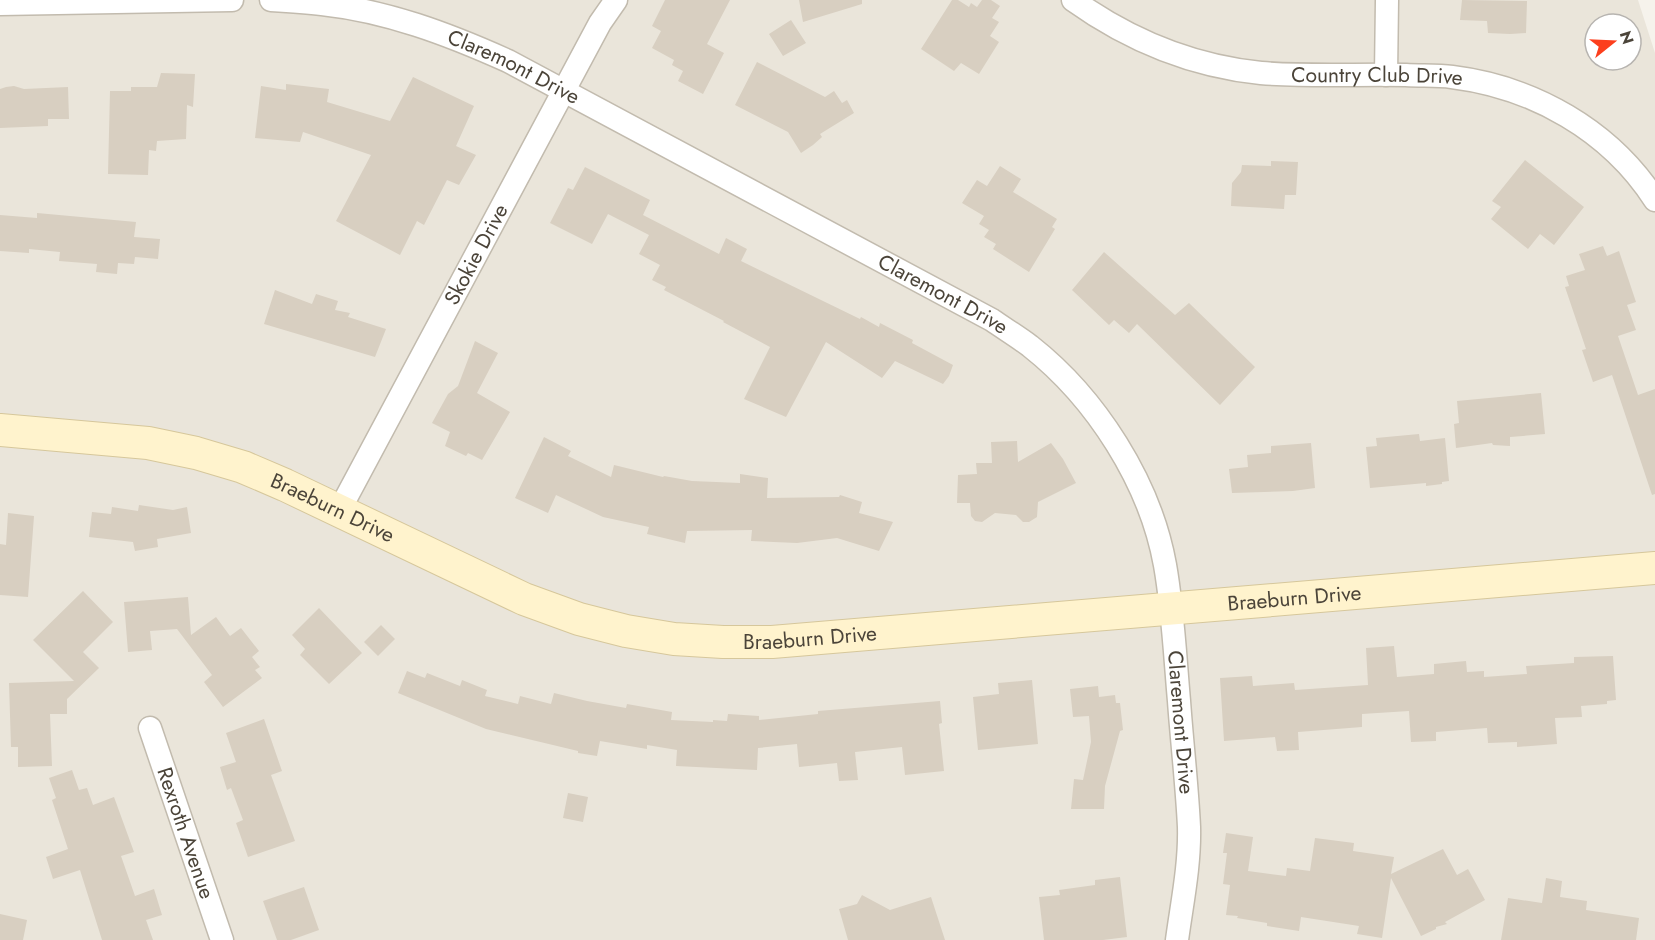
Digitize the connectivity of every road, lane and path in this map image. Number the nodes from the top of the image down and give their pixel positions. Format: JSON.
{"nodes":[{"id":1,"x":232,"y":0,"type":"edge"},
{"id":2,"x":271,"y":0,"type":"edge"},
{"id":3,"x":616,"y":0,"type":"edge"},
{"id":4,"x":1073,"y":0,"type":"edge"},
{"id":5,"x":1386,"y":0,"type":"edge"},
{"id":6,"x":0,"y":4,"type":"edge"},
{"id":7,"x":1386,"y":75,"type":"junction"},
{"id":8,"x":564,"y":90,"type":"junction"},
{"id":9,"x":1655,"y":200,"type":"edge"},
{"id":10,"x":0,"y":430,"type":"edge"},
{"id":11,"x":339,"y":511,"type":"junction"},
{"id":12,"x":1655,"y":568,"type":"edge"},
{"id":13,"x":1171,"y":609,"type":"junction"},
{"id":14,"x":150,"y":728,"type":"dead end"},
{"id":15,"x":222,"y":940,"type":"edge"},
{"id":16,"x":1177,"y":940,"type":"edge"}],
"edges":[{"from":1,"to":6,"type":"street"},
{"from":2,"to":8,"type":"street","name":"Claremont Drive"},
{"from":3,"to":8,"type":"street","name":"Skokie Drive"},
{"from":4,"to":7,"type":"street","name":"Country Club Drive"},
{"from":5,"to":7,"type":"street"},
{"from":7,"to":9,"type":"street","name":"Country Club Drive"},
{"from":8,"to":11,"type":"street","name":"Skokie Drive"},
{"from":8,"to":13,"type":"street","name":"Claremont Drive"},
{"from":10,"to":11,"type":"street","name":"Braeburn Drive"},
{"from":11,"to":13,"type":"street","name":"Braeburn Drive"},
{"from":12,"to":13,"type":"street","name":"Braeburn Drive"},
{"from":13,"to":16,"type":"street","name":"Claremont Drive"},
{"from":14,"to":15,"type":"street","name":"Rexroth Avenue"}]}
